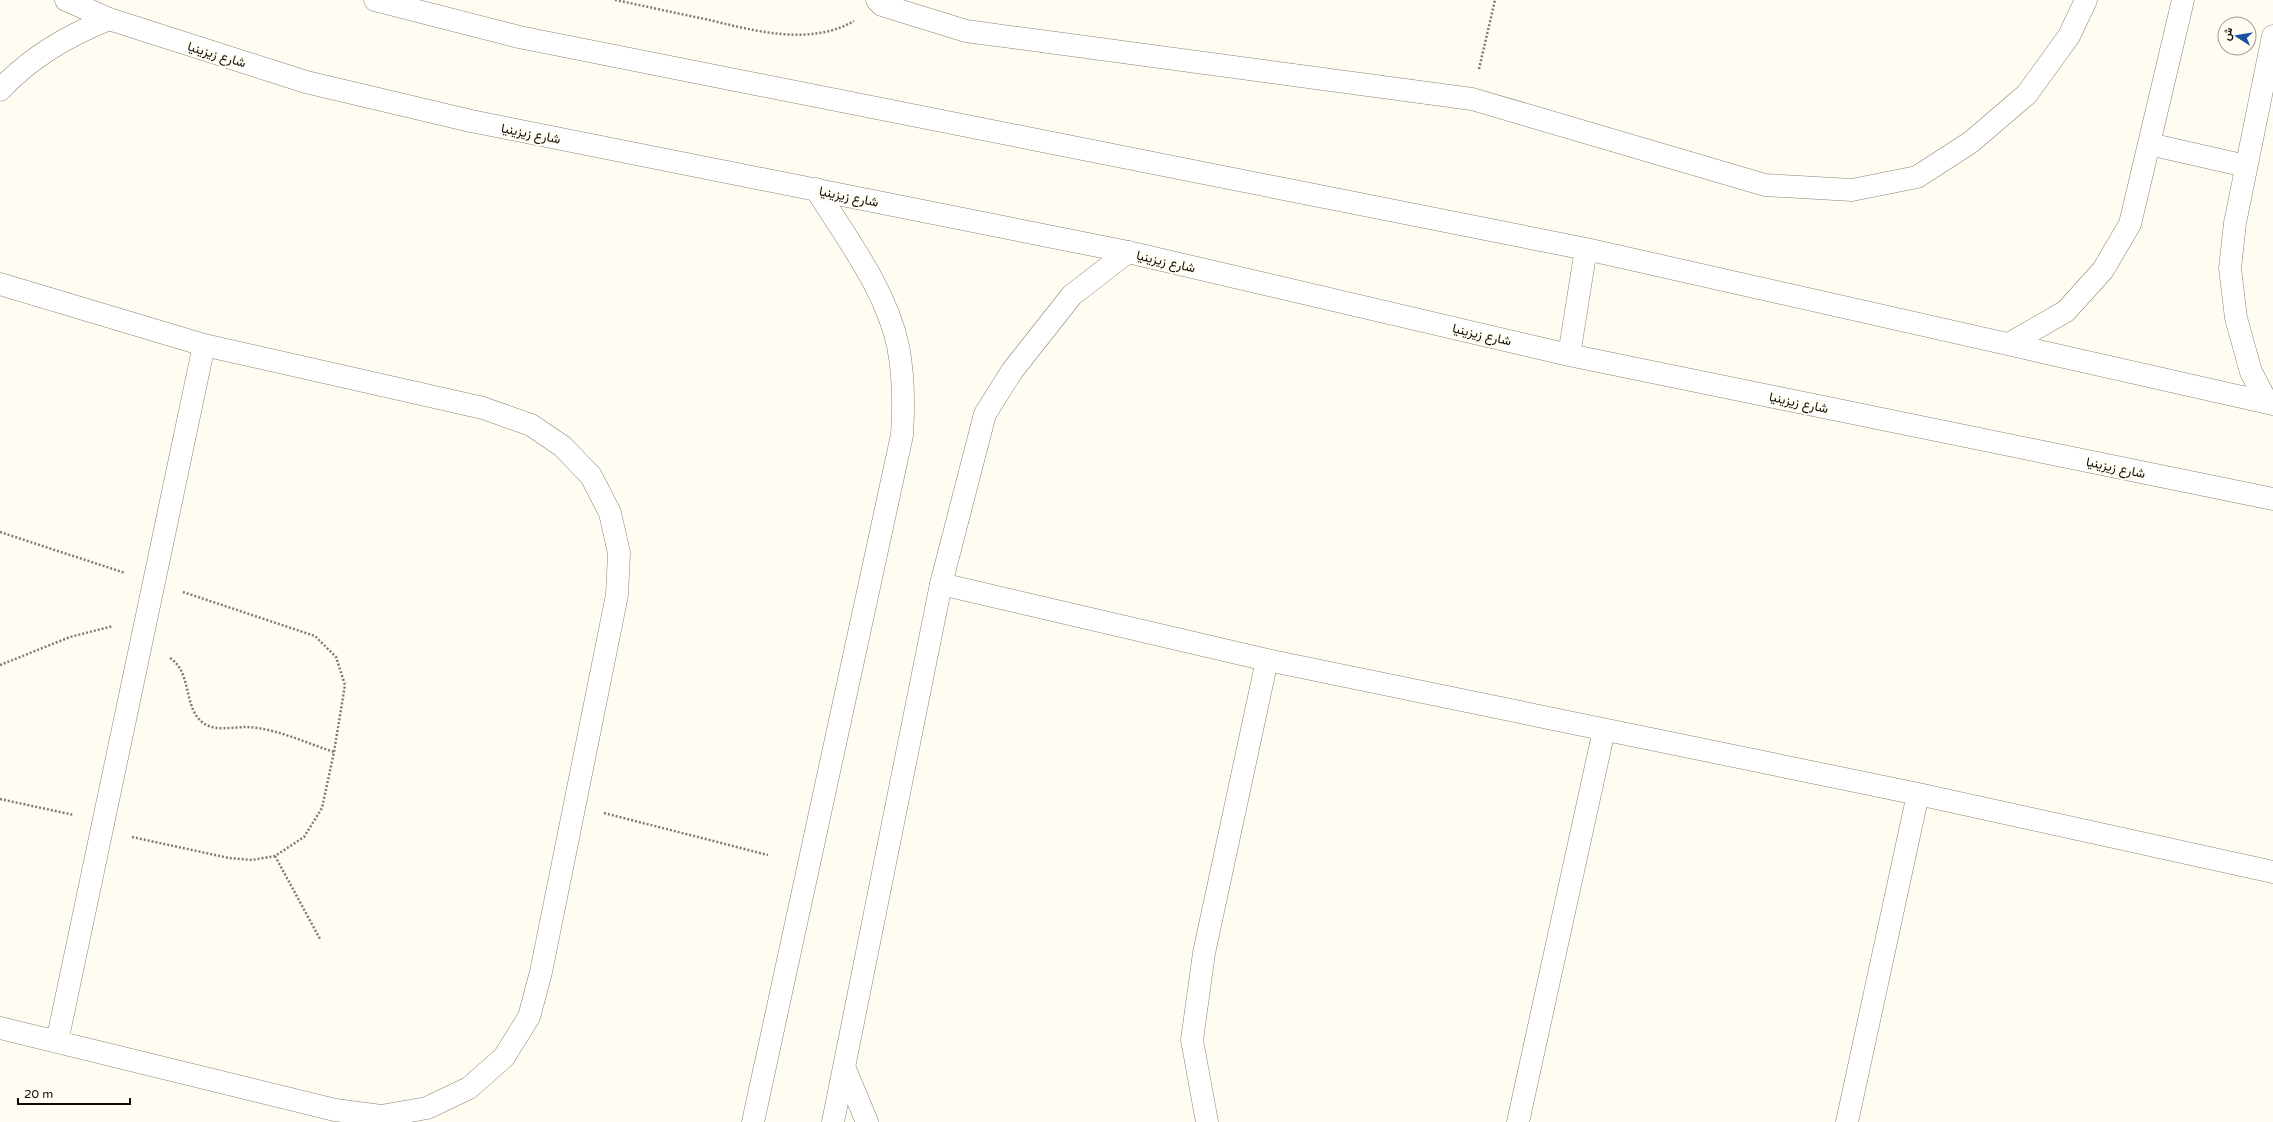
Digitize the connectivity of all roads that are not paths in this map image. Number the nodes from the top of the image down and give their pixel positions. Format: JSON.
{"nodes":[{"id":1,"x":66,"y":0,"type":"edge"},
{"id":2,"x":375,"y":0,"type":"edge"},
{"id":3,"x":2086,"y":0,"type":"edge"},
{"id":4,"x":2183,"y":0,"type":"edge"},
{"id":5,"x":880,"y":2,"type":"edge"},
{"id":6,"x":109,"y":19,"type":"junction"},
{"id":7,"x":2273,"y":36,"type":"edge"},
{"id":8,"x":0,"y":90,"type":"edge"},
{"id":9,"x":2149,"y":144,"type":"junction"},
{"id":10,"x":2246,"y":166,"type":"junction"},
{"id":11,"x":816,"y":189,"type":"junction"},
{"id":12,"x":1586,"y":249,"type":"junction"},
{"id":13,"x":1128,"y":252,"type":"junction"},
{"id":14,"x":0,"y":284,"type":"edge"},
{"id":15,"x":2009,"y":344,"type":"junction"},
{"id":16,"x":204,"y":345,"type":"junction"},
{"id":17,"x":1569,"y":355,"type":"junction"},
{"id":18,"x":2270,"y":403,"type":"edge"},
{"id":19,"x":2273,"y":499,"type":"edge"},
{"id":20,"x":941,"y":584,"type":"junction"},
{"id":21,"x":1267,"y":660,"type":"junction"},
{"id":22,"x":1604,"y":730,"type":"junction"},
{"id":23,"x":1918,"y":794,"type":"junction"},
{"id":24,"x":2273,"y":872,"type":"edge"},
{"id":25,"x":0,"y":1028,"type":"edge"},
{"id":26,"x":57,"y":1042,"type":"junction"},
{"id":27,"x":845,"y":1069,"type":"junction"},
{"id":28,"x":753,"y":1122,"type":"edge"},
{"id":29,"x":834,"y":1122,"type":"edge"},
{"id":30,"x":867,"y":1122,"type":"edge"},
{"id":31,"x":1206,"y":1122,"type":"edge"},
{"id":32,"x":1518,"y":1122,"type":"edge"},
{"id":33,"x":1847,"y":1122,"type":"edge"}],
"edges":[{"from":1,"to":6,"type":"street","name":"شارع زيزينيا"},
{"from":2,"to":12,"type":"street"},
{"from":3,"to":5,"type":"street"},
{"from":4,"to":9,"type":"street"},
{"from":6,"to":8,"type":"street"},
{"from":6,"to":11,"type":"street","name":"شارع زيزينيا"},
{"from":7,"to":10,"type":"street"},
{"from":9,"to":10,"type":"street"},
{"from":9,"to":15,"type":"street"},
{"from":10,"to":18,"type":"street"},
{"from":11,"to":13,"type":"street","name":"شارع زيزينيا"},
{"from":11,"to":28,"type":"street"},
{"from":12,"to":15,"type":"street"},
{"from":12,"to":17,"type":"street"},
{"from":13,"to":17,"type":"street","name":"شارع زيزينيا"},
{"from":13,"to":20,"type":"street"},
{"from":14,"to":16,"type":"street"},
{"from":15,"to":18,"type":"street"},
{"from":16,"to":26,"type":"street"},
{"from":16,"to":26,"type":"street"},
{"from":17,"to":19,"type":"street","name":"شارع زيزينيا"},
{"from":20,"to":21,"type":"street"},
{"from":20,"to":27,"type":"street"},
{"from":21,"to":22,"type":"street"},
{"from":21,"to":31,"type":"street"},
{"from":22,"to":23,"type":"street"},
{"from":22,"to":32,"type":"street"},
{"from":23,"to":24,"type":"street"},
{"from":23,"to":33,"type":"street"},
{"from":25,"to":26,"type":"street"},
{"from":27,"to":29,"type":"street"},
{"from":27,"to":30,"type":"street"}]}
